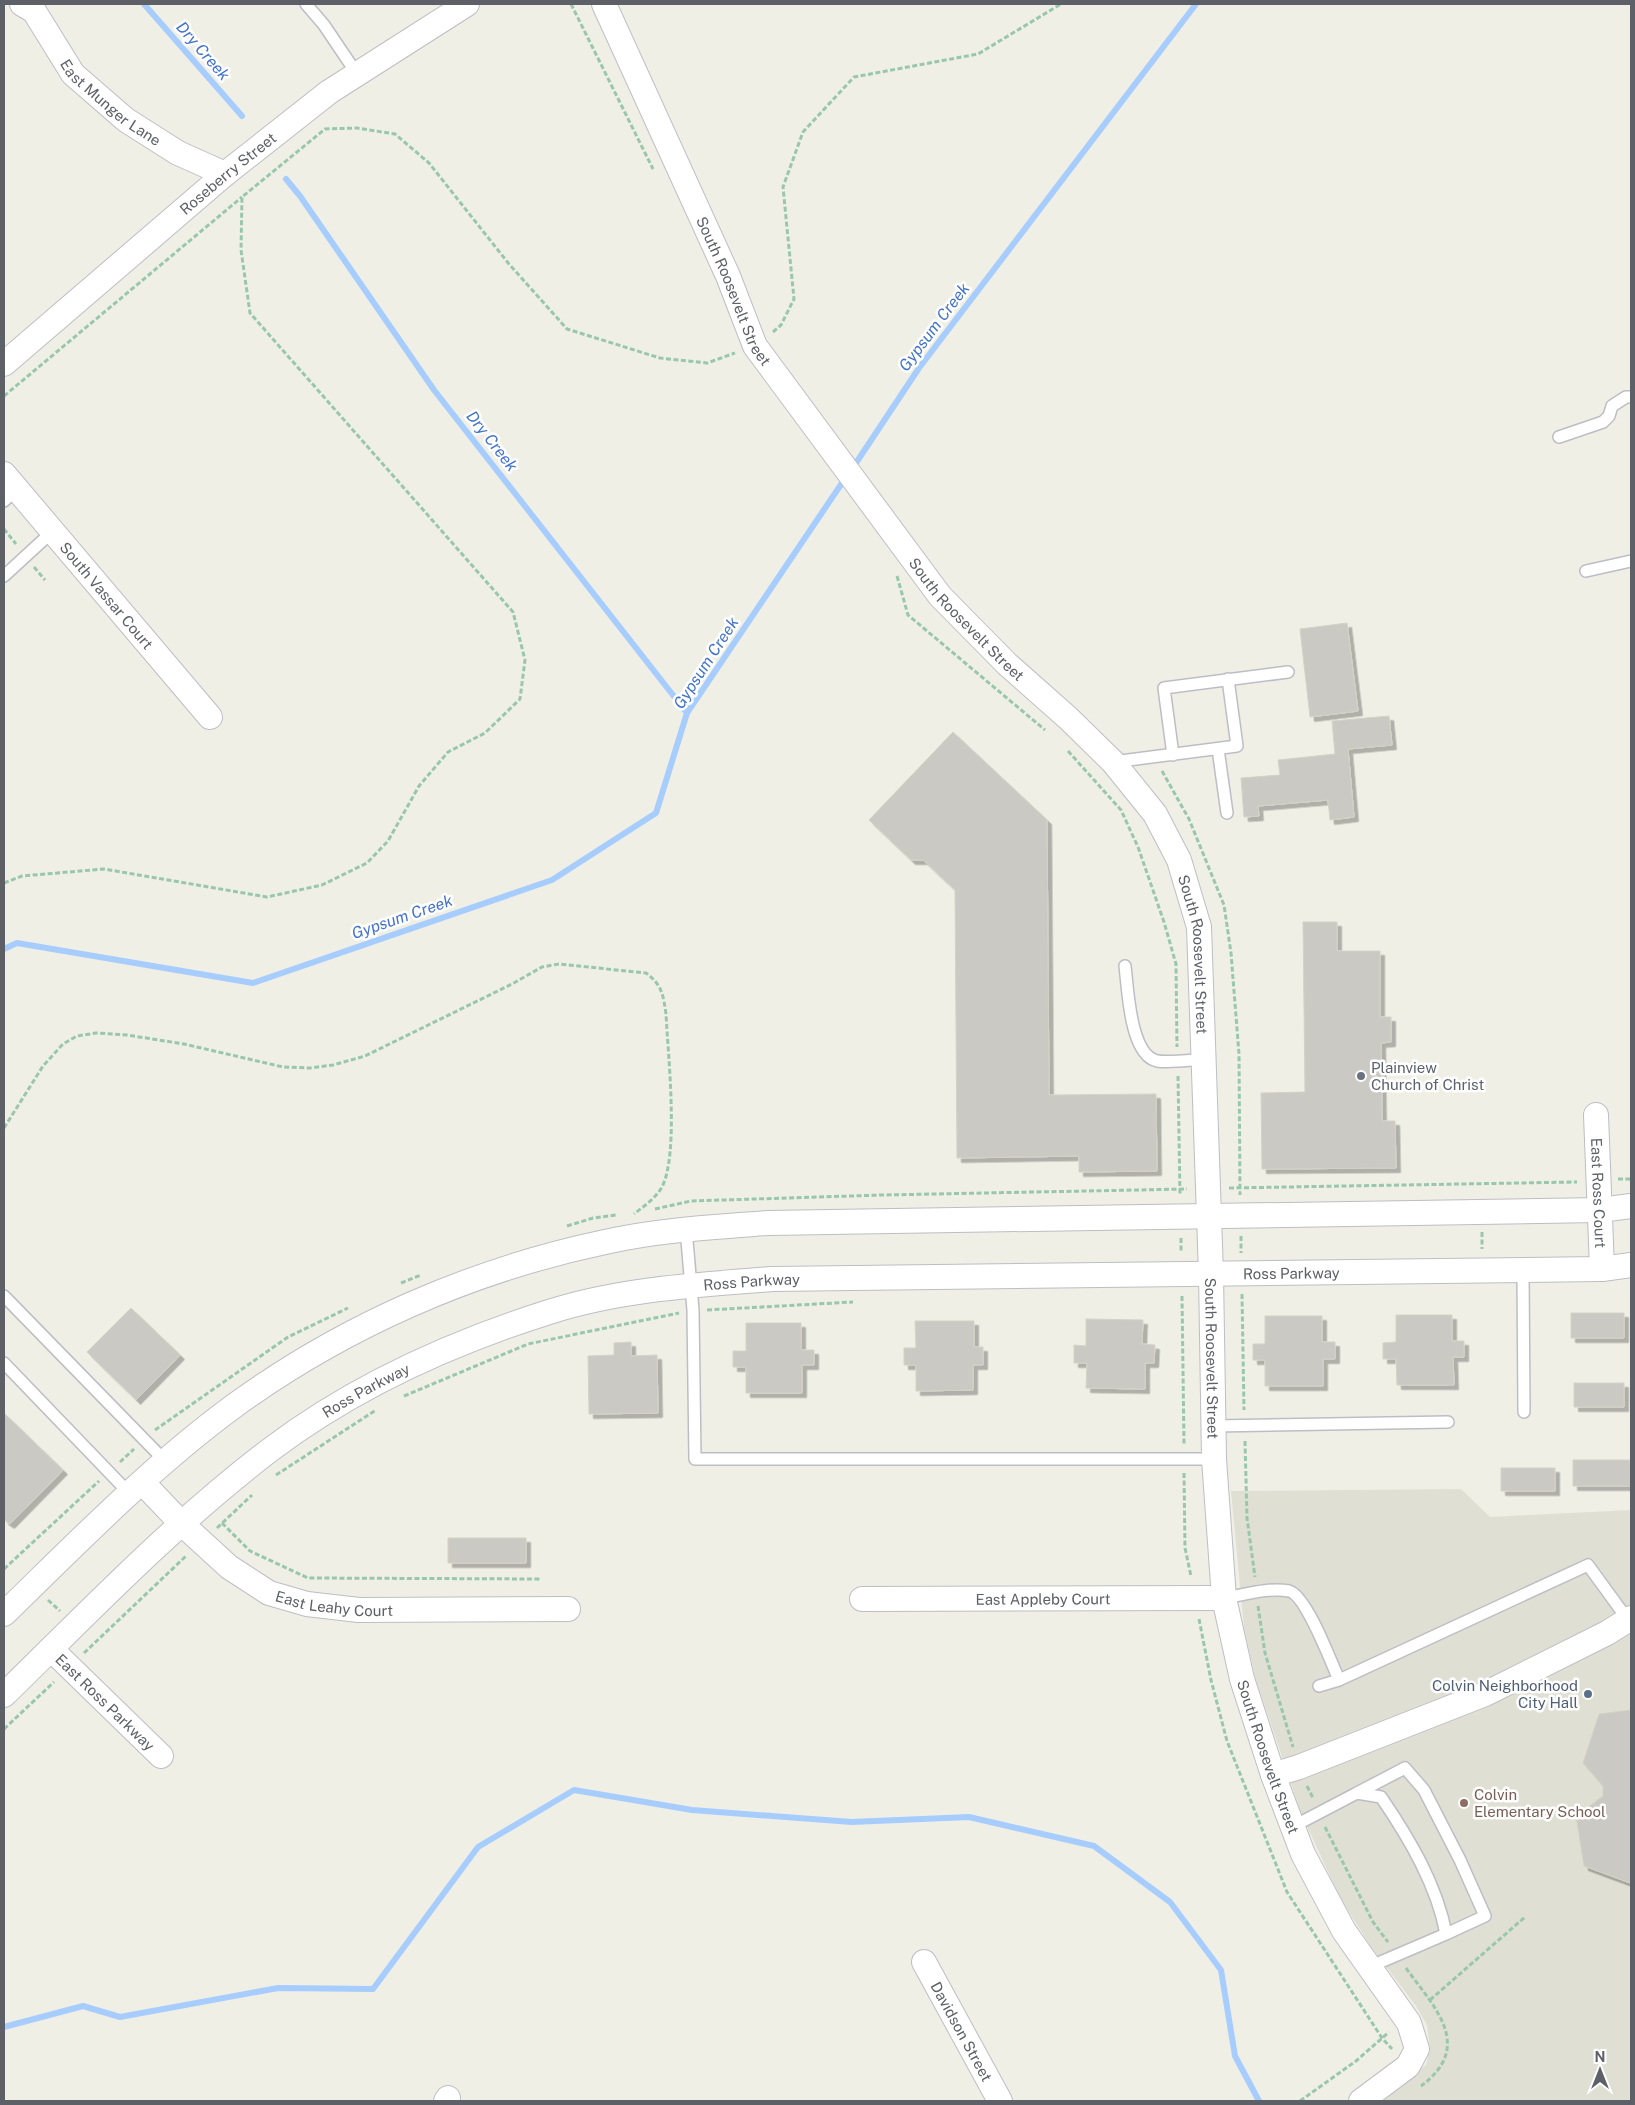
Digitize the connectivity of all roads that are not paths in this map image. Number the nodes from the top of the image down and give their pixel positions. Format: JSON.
{"nodes":[{"id":1,"x":22,"y":4,"type":"edge"},
{"id":2,"x":306,"y":4,"type":"edge"},
{"id":3,"x":466,"y":4,"type":"edge"},
{"id":4,"x":604,"y":4,"type":"edge"},
{"id":5,"x":357,"y":74,"type":"junction"},
{"id":6,"x":225,"y":174,"type":"junction"},
{"id":7,"x":4,"y":364,"type":"edge"},
{"id":8,"x":1631,"y":397,"type":"edge"},
{"id":9,"x":1559,"y":437,"type":"dead end"},
{"id":10,"x":8,"y":488,"type":"edge"},
{"id":11,"x":53,"y":531,"type":"junction"},
{"id":12,"x":1631,"y":561,"type":"edge"},
{"id":13,"x":1586,"y":570,"type":"dead end"},
{"id":14,"x":4,"y":576,"type":"edge"},
{"id":15,"x":1288,"y":672,"type":"dead end"},
{"id":16,"x":1228,"y":680,"type":"junction"},
{"id":17,"x":210,"y":717,"type":"dead end"},
{"id":18,"x":1218,"y":749,"type":"junction"},
{"id":19,"x":1173,"y":755,"type":"junction"},
{"id":20,"x":1113,"y":762,"type":"junction"},
{"id":21,"x":1227,"y":813,"type":"dead end"},
{"id":22,"x":1125,"y":966,"type":"dead end"},
{"id":23,"x":1204,"y":1059,"type":"junction"},
{"id":24,"x":1596,"y":1116,"type":"dead end"},
{"id":25,"x":1631,"y":1206,"type":"edge"},
{"id":26,"x":1600,"y":1210,"type":"junction"},
{"id":27,"x":1209,"y":1216,"type":"junction"},
{"id":28,"x":686,"y":1229,"type":"junction"},
{"id":29,"x":1631,"y":1266,"type":"edge"},
{"id":30,"x":1602,"y":1269,"type":"junction"},
{"id":31,"x":1522,"y":1270,"type":"junction"},
{"id":32,"x":690,"y":1285,"type":"junction"},
{"id":33,"x":1212,"y":1285,"type":"junction"},
{"id":34,"x":4,"y":1296,"type":"edge"},
{"id":35,"x":4,"y":1363,"type":"edge"},
{"id":36,"x":1524,"y":1412,"type":"dead end"},
{"id":37,"x":1448,"y":1422,"type":"dead end"},
{"id":38,"x":1214,"y":1426,"type":"junction"},
{"id":39,"x":1214,"y":1459,"type":"junction"},
{"id":40,"x":166,"y":1462,"type":"junction"},
{"id":41,"x":136,"y":1488,"type":"junction"},
{"id":42,"x":182,"y":1524,"type":"junction"},
{"id":43,"x":1224,"y":1598,"type":"junction"},
{"id":44,"x":862,"y":1599,"type":"dead end"},
{"id":45,"x":568,"y":1609,"type":"dead end"},
{"id":46,"x":4,"y":1614,"type":"edge"},
{"id":47,"x":1630,"y":1619,"type":"edge"},
{"id":48,"x":52,"y":1649,"type":"junction"},
{"id":49,"x":1339,"y":1680,"type":"junction"},
{"id":50,"x":1319,"y":1686,"type":"dead end"},
{"id":51,"x":4,"y":1695,"type":"edge"},
{"id":52,"x":161,"y":1756,"type":"dead end"},
{"id":53,"x":1273,"y":1774,"type":"junction"},
{"id":54,"x":1357,"y":1793,"type":"junction"},
{"id":55,"x":1292,"y":1827,"type":"junction"},
{"id":56,"x":1446,"y":1934,"type":"junction"},
{"id":57,"x":924,"y":1962,"type":"dead end"},
{"id":58,"x":1369,"y":1967,"type":"junction"},
{"id":59,"x":1000,"y":2101,"type":"edge"},
{"id":60,"x":1361,"y":2101,"type":"edge"}],
"edges":[{"from":1,"to":6,"type":"street","name":"East Munger Lane"},
{"from":2,"to":5,"type":"lane"},
{"from":3,"to":5,"type":"street","name":"Roseberry Street"},
{"from":4,"to":20,"type":"street","name":"South Roosevelt Street"},
{"from":5,"to":6,"type":"street","name":"Roseberry Street"},
{"from":6,"to":7,"type":"street","name":"Roseberry Street"},
{"from":8,"to":9,"type":"lane"},
{"from":10,"to":11,"type":"street","name":"South Vassar Court"},
{"from":11,"to":14,"type":"lane"},
{"from":11,"to":17,"type":"street","name":"South Vassar Court"},
{"from":12,"to":13,"type":"lane"},
{"from":15,"to":16,"type":"lane"},
{"from":16,"to":18,"type":"lane"},
{"from":16,"to":19,"type":"lane"},
{"from":18,"to":19,"type":"lane"},
{"from":18,"to":21,"type":"lane"},
{"from":19,"to":20,"type":"lane"},
{"from":20,"to":23,"type":"street","name":"South Roosevelt Street"},
{"from":22,"to":23,"type":"lane"},
{"from":23,"to":27,"type":"street","name":"South Roosevelt Street"},
{"from":24,"to":26,"type":"street","name":"East Ross Court"},
{"from":25,"to":26,"type":"street"},
{"from":26,"to":27,"type":"street"},
{"from":26,"to":30,"type":"street","name":"East Ross Court"},
{"from":27,"to":28,"type":"street"},
{"from":27,"to":33,"type":"street","name":"South Roosevelt Street"},
{"from":28,"to":32,"type":"lane"},
{"from":28,"to":40,"type":"street"},
{"from":29,"to":30,"type":"street","name":"Ross Parkway"},
{"from":30,"to":31,"type":"street","name":"Ross Parkway"},
{"from":31,"to":33,"type":"street","name":"Ross Parkway"},
{"from":31,"to":36,"type":"lane"},
{"from":32,"to":33,"type":"street","name":"Ross Parkway"},
{"from":32,"to":39,"type":"lane"},
{"from":32,"to":42,"type":"street","name":"Ross Parkway"},
{"from":33,"to":38,"type":"street","name":"South Roosevelt Street"},
{"from":34,"to":40,"type":"lane"},
{"from":35,"to":41,"type":"lane"},
{"from":37,"to":38,"type":"lane"},
{"from":38,"to":39,"type":"street","name":"South Roosevelt Street"},
{"from":39,"to":43,"type":"street","name":"South Roosevelt Street"},
{"from":40,"to":41,"type":"street"},
{"from":41,"to":42,"type":"street","name":"East Leahy Court"},
{"from":41,"to":46,"type":"street"},
{"from":42,"to":45,"type":"street","name":"East Leahy Court"},
{"from":42,"to":48,"type":"street","name":"Ross Parkway"},
{"from":43,"to":44,"type":"street","name":"East Appleby Court"},
{"from":43,"to":49,"type":"lane"},
{"from":43,"to":53,"type":"street","name":"South Roosevelt Street"},
{"from":47,"to":49,"type":"lane"},
{"from":47,"to":53,"type":"street"},
{"from":48,"to":51,"type":"street","name":"Ross Parkway"},
{"from":48,"to":52,"type":"street","name":"East Ross Parkway"},
{"from":49,"to":50,"type":"lane"},
{"from":53,"to":55,"type":"street","name":"South Roosevelt Street"},
{"from":54,"to":55,"type":"lane"},
{"from":54,"to":56,"type":"lane"},
{"from":54,"to":56,"type":"lane"},
{"from":55,"to":58,"type":"street","name":"South Roosevelt Street"},
{"from":56,"to":58,"type":"lane"},
{"from":57,"to":59,"type":"street","name":"Davidson Street"},
{"from":58,"to":60,"type":"street","name":"South Roosevelt Street"}]}
